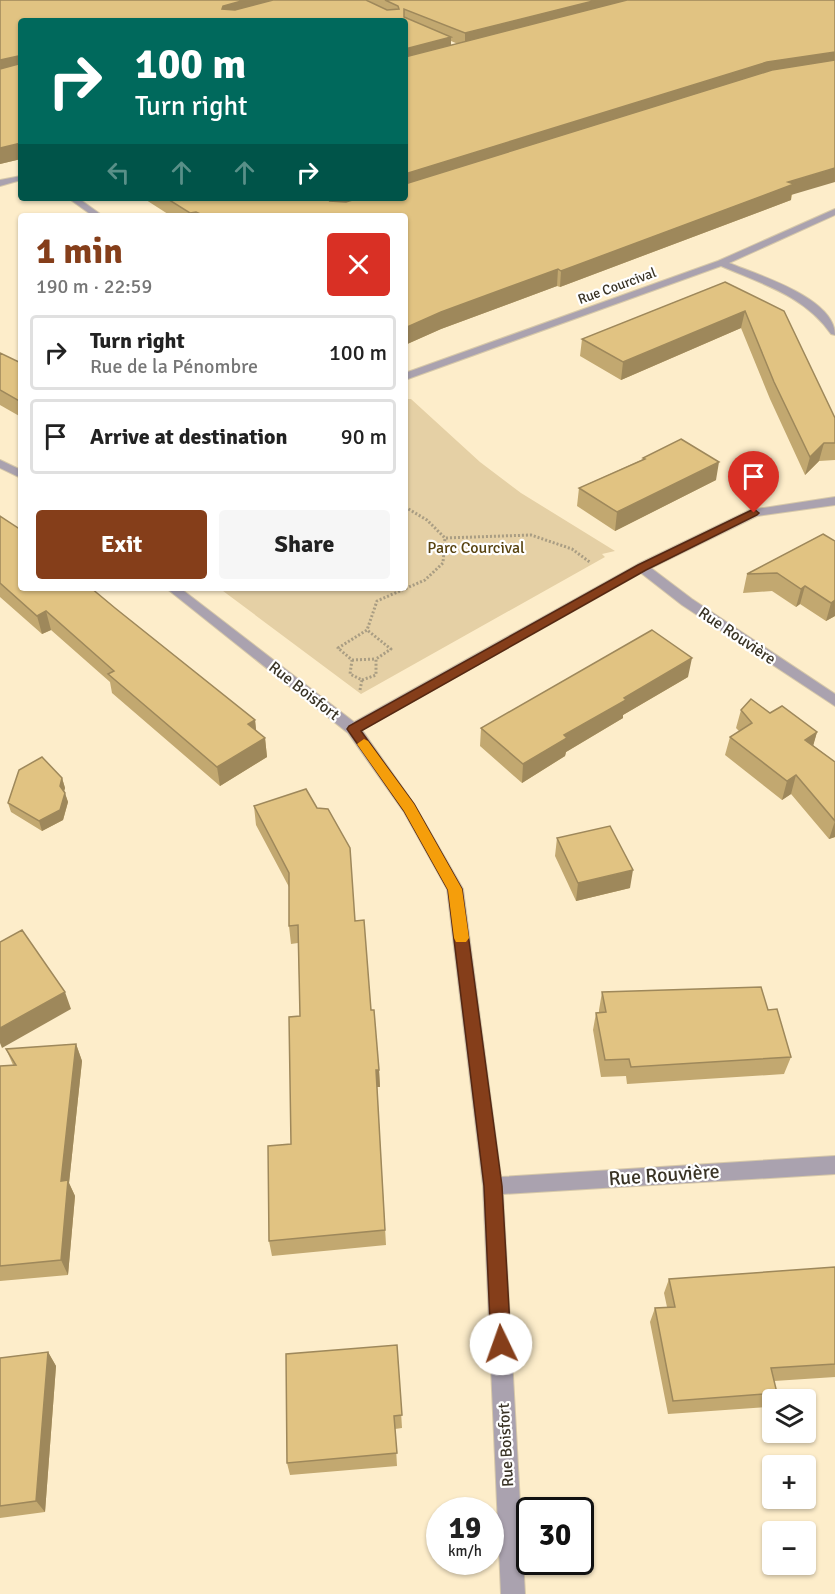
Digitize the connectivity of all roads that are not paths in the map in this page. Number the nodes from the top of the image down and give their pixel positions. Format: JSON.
{"nodes":[{"id":1,"x":18,"y":179,"type":"edge"},
{"id":2,"x":0,"y":183,"type":"edge"},
{"id":3,"x":76,"y":201,"type":"edge"},
{"id":4,"x":835,"y":212,"type":"edge"},
{"id":5,"x":94,"y":213,"type":"edge"},
{"id":6,"x":721,"y":263,"type":"junction"},
{"id":7,"x":835,"y":332,"type":"edge"},
{"id":8,"x":408,"y":376,"type":"edge"},
{"id":9,"x":0,"y":463,"type":"edge"},
{"id":10,"x":18,"y":473,"type":"edge"},
{"id":11,"x":835,"y":501,"type":"edge"},
{"id":12,"x":642,"y":567,"type":"junction"},
{"id":13,"x":176,"y":591,"type":"edge"},
{"id":14,"x":835,"y":701,"type":"edge"},
{"id":15,"x":353,"y":729,"type":"junction"},
{"id":16,"x":835,"y":1165,"type":"edge"},
{"id":17,"x":493,"y":1186,"type":"junction"},
{"id":18,"x":513,"y":1594,"type":"edge"}],
"edges":[{"from":1,"to":2,"type":"street"},
{"from":3,"to":5,"type":"street"},
{"from":4,"to":6,"type":"street","name":"Rue Courcival"},
{"from":6,"to":7,"type":"street"},
{"from":6,"to":8,"type":"street","name":"Rue Courcival"},
{"from":9,"to":10,"type":"street"},
{"from":11,"to":12,"type":"street"},
{"from":12,"to":14,"type":"street","name":"Rue Rouvière"},
{"from":12,"to":15,"type":"street"},
{"from":13,"to":15,"type":"street","name":"Rue Boisfort"},
{"from":15,"to":17,"type":"street","name":"Rue Boisfort"},
{"from":16,"to":17,"type":"street","name":"Rue Rouvière"},
{"from":17,"to":18,"type":"street","name":"Rue Boisfort"}]}
